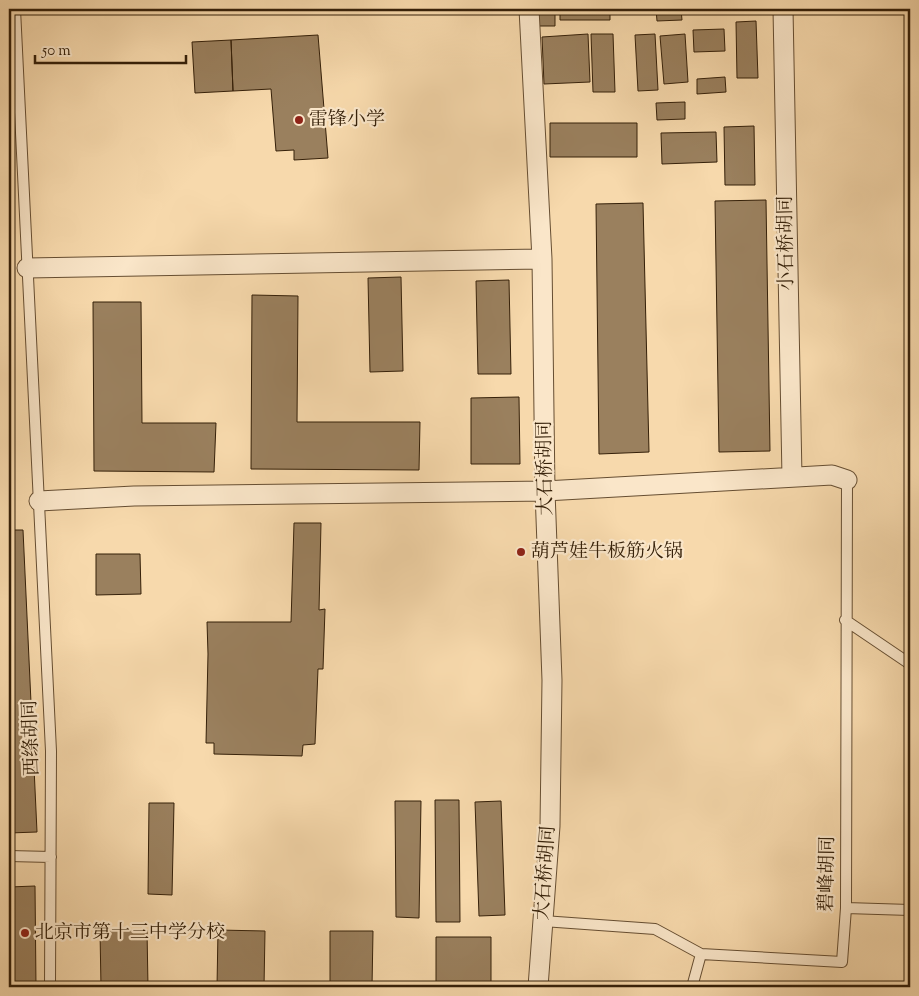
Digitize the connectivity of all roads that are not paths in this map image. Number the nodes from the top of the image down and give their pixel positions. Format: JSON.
{"nodes":[{"id":1,"x":15,"y":9,"type":"edge"},
{"id":2,"x":529,"y":9,"type":"edge"},
{"id":3,"x":783,"y":9,"type":"edge"},
{"id":4,"x":542,"y":259,"type":"junction"},
{"id":5,"x":27,"y":268,"type":"junction"},
{"id":6,"x":792,"y":477,"type":"junction"},
{"id":7,"x":846,"y":480,"type":"joint"},
{"id":8,"x":545,"y":490,"type":"junction"},
{"id":9,"x":39,"y":501,"type":"junction"},
{"id":10,"x":846,"y":620,"type":"junction"},
{"id":11,"x":910,"y":664,"type":"edge"},
{"id":12,"x":9,"y":856,"type":"edge"},
{"id":13,"x":51,"y":857,"type":"junction"},
{"id":14,"x":846,"y":908,"type":"junction"},
{"id":15,"x":910,"y":910,"type":"edge"},
{"id":16,"x":543,"y":920,"type":"junction"},
{"id":17,"x":701,"y":954,"type":"junction"},
{"id":18,"x":50,"y":987,"type":"edge"},
{"id":19,"x":538,"y":987,"type":"edge"},
{"id":20,"x":692,"y":987,"type":"edge"}],
"edges":[{"from":1,"to":5,"type":"lane","name":"西绦胡同"},
{"from":2,"to":4,"type":"street","name":"大石桥胡同"},
{"from":3,"to":6,"type":"street","name":"小石桥胡同"},
{"from":4,"to":5,"type":"street"},
{"from":4,"to":8,"type":"street","name":"大石桥胡同"},
{"from":5,"to":9,"type":"lane","name":"西绦胡同"},
{"from":6,"to":7,"type":"street"},
{"from":6,"to":8,"type":"street"},
{"from":7,"to":10,"type":"lane","name":"碧峰胡同"},
{"from":8,"to":9,"type":"street"},
{"from":8,"to":16,"type":"street","name":"大石桥胡同"},
{"from":9,"to":13,"type":"lane","name":"西绦胡同"},
{"from":10,"to":11,"type":"lane"},
{"from":10,"to":14,"type":"lane","name":"碧峰胡同"},
{"from":12,"to":13,"type":"lane"},
{"from":13,"to":18,"type":"lane","name":"西绦胡同"},
{"from":14,"to":15,"type":"lane"},
{"from":14,"to":17,"type":"lane","name":"碧峰胡同"},
{"from":16,"to":17,"type":"lane","name":"碧峰胡同"},
{"from":16,"to":19,"type":"street","name":"大石桥胡同"},
{"from":17,"to":20,"type":"lane"}]}
